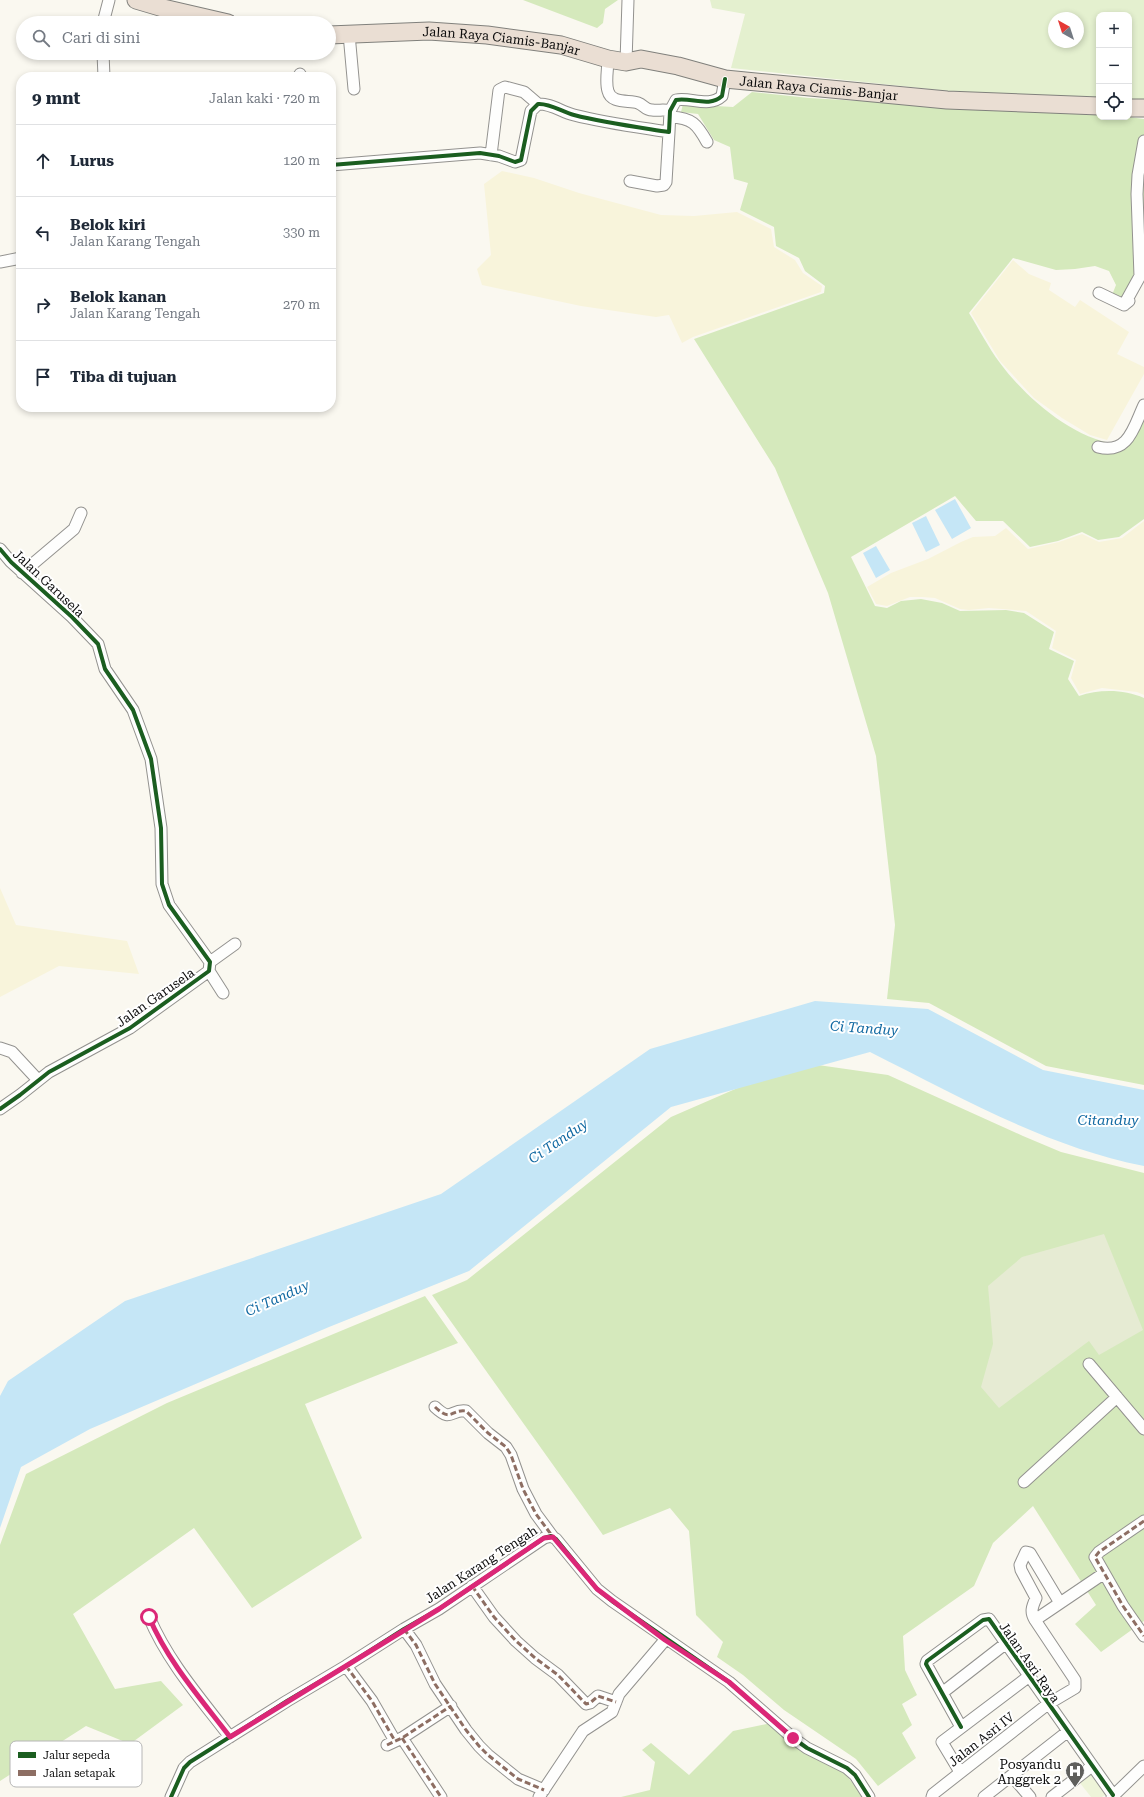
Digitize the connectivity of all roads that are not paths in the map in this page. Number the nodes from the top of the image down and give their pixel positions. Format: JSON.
{"nodes":[{"id":1,"x":109,"y":0,"type":"edge"},
{"id":2,"x":136,"y":0,"type":"edge"},
{"id":3,"x":628,"y":0,"type":"edge"},
{"id":4,"x":105,"y":16,"type":"edge"},
{"id":5,"x":198,"y":16,"type":"edge"},
{"id":6,"x":349,"y":34,"type":"junction"},
{"id":7,"x":336,"y":35,"type":"edge"},
{"id":8,"x":608,"y":59,"type":"junction"},
{"id":9,"x":103,"y":60,"type":"edge"},
{"id":10,"x":626,"y":62,"type":"junction"},
{"id":11,"x":104,"y":72,"type":"edge"},
{"id":12,"x":725,"y":79,"type":"junction"},
{"id":13,"x":354,"y":89,"type":"dead end"},
{"id":14,"x":538,"y":104,"type":"junction"},
{"id":15,"x":1096,"y":106,"type":"edge"},
{"id":16,"x":1132,"y":108,"type":"edge"},
{"id":17,"x":1144,"y":108,"type":"edge"},
{"id":18,"x":671,"y":114,"type":"junction"},
{"id":19,"x":669,"y":132,"type":"junction"},
{"id":20,"x":1144,"y":141,"type":"edge"},
{"id":21,"x":707,"y":142,"type":"dead end"},
{"id":22,"x":492,"y":155,"type":"junction"},
{"id":23,"x":336,"y":165,"type":"edge"},
{"id":24,"x":630,"y":181,"type":"dead end"},
{"id":25,"x":16,"y":259,"type":"edge"},
{"id":26,"x":0,"y":262,"type":"edge"},
{"id":27,"x":1144,"y":287,"type":"edge"},
{"id":28,"x":1099,"y":293,"type":"dead end"},
{"id":29,"x":1124,"y":305,"type":"junction"},
{"id":30,"x":1144,"y":404,"type":"edge"},
{"id":31,"x":1098,"y":447,"type":"dead end"},
{"id":32,"x":81,"y":513,"type":"dead end"},
{"id":33,"x":0,"y":549,"type":"edge"},
{"id":34,"x":22,"y":573,"type":"junction"},
{"id":35,"x":235,"y":944,"type":"dead end"},
{"id":36,"x":210,"y":967,"type":"junction"},
{"id":37,"x":223,"y":993,"type":"dead end"},
{"id":38,"x":0,"y":1048,"type":"edge"},
{"id":39,"x":38,"y":1080,"type":"junction"},
{"id":40,"x":0,"y":1109,"type":"edge"},
{"id":41,"x":1089,"y":1364,"type":"dead end"},
{"id":42,"x":1116,"y":1397,"type":"junction"},
{"id":43,"x":435,"y":1407,"type":"dead end"},
{"id":44,"x":1144,"y":1429,"type":"edge"},
{"id":45,"x":1024,"y":1482,"type":"dead end"},
{"id":46,"x":1144,"y":1521,"type":"edge"},
{"id":47,"x":553,"y":1537,"type":"junction"},
{"id":48,"x":1103,"y":1574,"type":"junction"},
{"id":49,"x":472,"y":1586,"type":"junction"},
{"id":50,"x":1051,"y":1590,"type":"junction"},
{"id":51,"x":1036,"y":1598,"type":"junction"},
{"id":52,"x":1060,"y":1603,"type":"junction"},
{"id":53,"x":149,"y":1617,"type":"dead end"},
{"id":54,"x":1036,"y":1620,"type":"junction"},
{"id":55,"x":404,"y":1629,"type":"junction"},
{"id":56,"x":1144,"y":1636,"type":"edge"},
{"id":57,"x":665,"y":1640,"type":"junction"},
{"id":58,"x":1005,"y":1644,"type":"junction"},
{"id":59,"x":346,"y":1666,"type":"junction"},
{"id":60,"x":1028,"y":1677,"type":"junction"},
{"id":61,"x":942,"y":1693,"type":"junction"},
{"id":62,"x":616,"y":1702,"type":"junction"},
{"id":63,"x":1048,"y":1704,"type":"junction"},
{"id":64,"x":451,"y":1706,"type":"junction"},
{"id":65,"x":961,"y":1726,"type":"junction"},
{"id":66,"x":1067,"y":1732,"type":"junction"},
{"id":67,"x":230,"y":1737,"type":"junction"},
{"id":68,"x":394,"y":1741,"type":"junction"},
{"id":69,"x":1092,"y":1766,"type":"junction"},
{"id":70,"x":1144,"y":1766,"type":"edge"},
{"id":71,"x":960,"y":1772,"type":"junction"},
{"id":72,"x":1012,"y":1776,"type":"junction"},
{"id":73,"x":541,"y":1793,"type":"edge"},
{"id":74,"x":1112,"y":1796,"type":"edge"},
{"id":75,"x":171,"y":1797,"type":"edge"},
{"id":76,"x":441,"y":1797,"type":"edge"},
{"id":77,"x":869,"y":1797,"type":"edge"},
{"id":78,"x":932,"y":1797,"type":"edge"},
{"id":79,"x":984,"y":1797,"type":"edge"},
{"id":80,"x":1030,"y":1797,"type":"edge"},
{"id":81,"x":1052,"y":1797,"type":"edge"}],
"edges":[{"from":1,"to":4,"type":"street"},
{"from":2,"to":5,"type":"highway"},
{"from":3,"to":10,"type":"street"},
{"from":6,"to":7,"type":"highway","name":"Jalan Raya Ciamis-Banjar"},
{"from":6,"to":8,"type":"highway","name":"Jalan Raya Ciamis-Banjar"},
{"from":6,"to":13,"type":"street"},
{"from":8,"to":10,"type":"highway","name":"Jalan Raya Ciamis-Banjar"},
{"from":8,"to":18,"type":"street"},
{"from":9,"to":11,"type":"street"},
{"from":10,"to":12,"type":"highway","name":"Jalan Raya Ciamis-Banjar"},
{"from":12,"to":15,"type":"highway","name":"Jalan Raya Ciamis-Banjar"},
{"from":12,"to":18,"type":"street"},
{"from":14,"to":19,"type":"street"},
{"from":14,"to":22,"type":"street"},
{"from":14,"to":22,"type":"street"},
{"from":16,"to":17,"type":"highway"},
{"from":18,"to":19,"type":"street"},
{"from":18,"to":21,"type":"street"},
{"from":19,"to":24,"type":"street"},
{"from":20,"to":29,"type":"street"},
{"from":22,"to":23,"type":"street"},
{"from":25,"to":26,"type":"street"},
{"from":27,"to":29,"type":"street"},
{"from":28,"to":29,"type":"street"},
{"from":30,"to":31,"type":"street"},
{"from":32,"to":34,"type":"street"},
{"from":33,"to":34,"type":"street","name":"Jalan Garusela"},
{"from":34,"to":36,"type":"street","name":"Jalan Garusela"},
{"from":35,"to":36,"type":"street"},
{"from":36,"to":37,"type":"street"},
{"from":36,"to":39,"type":"street","name":"Jalan Garusela"},
{"from":38,"to":39,"type":"street"},
{"from":39,"to":40,"type":"street","name":"Jalan Garusela"},
{"from":41,"to":42,"type":"street"},
{"from":42,"to":44,"type":"street"},
{"from":42,"to":45,"type":"street"},
{"from":43,"to":47,"type":"street"},
{"from":46,"to":48,"type":"street"},
{"from":47,"to":49,"type":"street","name":"Jalan Karang Tengah"},
{"from":47,"to":57,"type":"street","name":"Jalan Karang Tengah"},
{"from":48,"to":52,"type":"street"},
{"from":48,"to":56,"type":"street"},
{"from":49,"to":55,"type":"street","name":"Jalan Karang Tengah"},
{"from":49,"to":62,"type":"street"},
{"from":50,"to":51,"type":"street"},
{"from":50,"to":51,"type":"street"},
{"from":50,"to":52,"type":"street"},
{"from":51,"to":54,"type":"street"},
{"from":52,"to":54,"type":"street"},
{"from":53,"to":67,"type":"street"},
{"from":54,"to":63,"type":"street","name":"Jalan Asri IV"},
{"from":55,"to":59,"type":"street","name":"Jalan Karang Tengah"},
{"from":55,"to":64,"type":"street"},
{"from":57,"to":62,"type":"street"},
{"from":57,"to":77,"type":"street","name":"Jalan Karang Tengah"},
{"from":58,"to":60,"type":"street","name":"Jalan Asri Raya"},
{"from":58,"to":61,"type":"street"},
{"from":58,"to":61,"type":"street","name":"Jalan Asri Raya"},
{"from":59,"to":67,"type":"street","name":"Jalan Karang Tengah"},
{"from":59,"to":68,"type":"street"},
{"from":60,"to":63,"type":"street","name":"Jalan Asri Raya"},
{"from":60,"to":65,"type":"street"},
{"from":61,"to":65,"type":"street"},
{"from":62,"to":73,"type":"street"},
{"from":63,"to":66,"type":"street","name":"Jalan Asri Raya"},
{"from":63,"to":71,"type":"street","name":"Jalan Asri IV"},
{"from":64,"to":68,"type":"street"},
{"from":64,"to":73,"type":"street"},
{"from":65,"to":71,"type":"street"},
{"from":66,"to":69,"type":"street","name":"Jalan Asri Raya"},
{"from":66,"to":72,"type":"street"},
{"from":67,"to":75,"type":"street","name":"Jalan Karang Tengah"},
{"from":68,"to":76,"type":"street"},
{"from":69,"to":74,"type":"street","name":"Jalan Asri Raya"},
{"from":69,"to":81,"type":"street"},
{"from":70,"to":74,"type":"street"},
{"from":71,"to":78,"type":"street","name":"Jalan Asri IV"},
{"from":72,"to":79,"type":"street"},
{"from":72,"to":80,"type":"street"}]}
